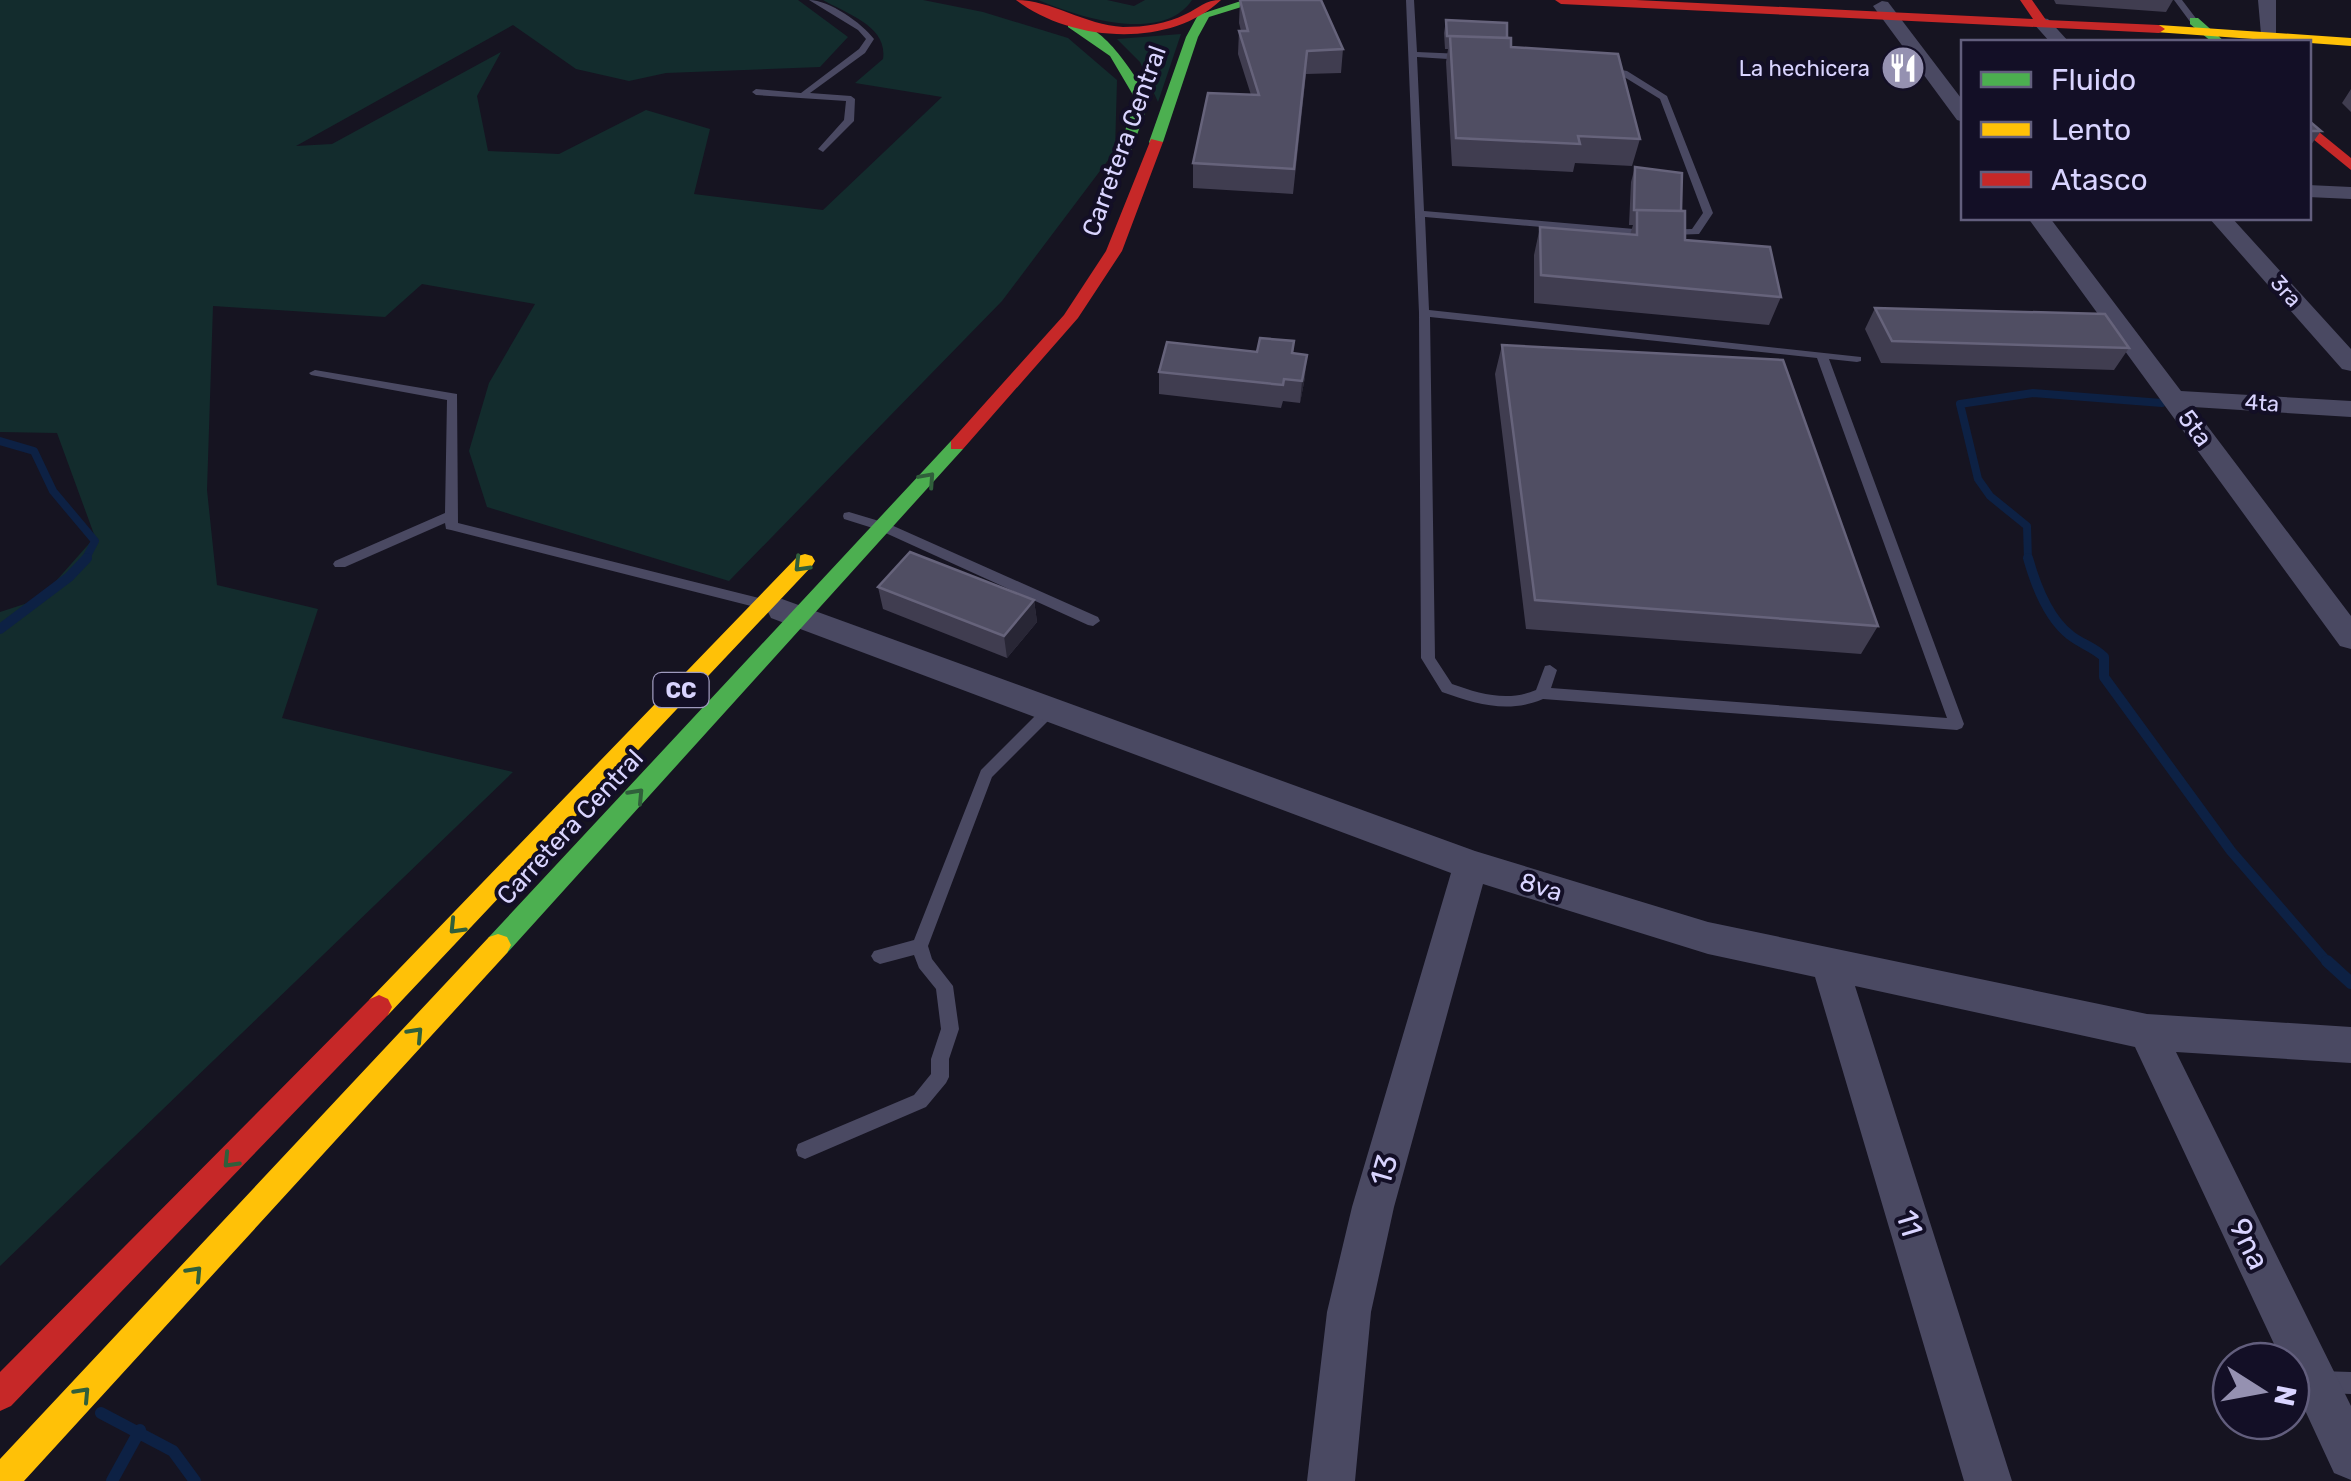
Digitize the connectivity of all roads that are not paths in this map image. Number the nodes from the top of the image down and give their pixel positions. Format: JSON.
{"nodes":[{"id":1,"x":814,"y":0,"type":"edge"},
{"id":2,"x":993,"y":0,"type":"edge"},
{"id":3,"x":1022,"y":0,"type":"edge"},
{"id":4,"x":1258,"y":0,"type":"edge"},
{"id":5,"x":1410,"y":0,"type":"edge"},
{"id":6,"x":1561,"y":0,"type":"edge"},
{"id":7,"x":1751,"y":0,"type":"edge"},
{"id":8,"x":2178,"y":0,"type":"edge"},
{"id":9,"x":2267,"y":0,"type":"edge"},
{"id":10,"x":1209,"y":8,"type":"edge"},
{"id":11,"x":1886,"y":11,"type":"junction"},
{"id":12,"x":2034,"y":12,"type":"edge"},
{"id":13,"x":1042,"y":14,"type":"junction"},
{"id":14,"x":1072,"y":24,"type":"junction"},
{"id":15,"x":2269,"y":30,"type":"junction"},
{"id":16,"x":2206,"y":32,"type":"edge"},
{"id":17,"x":2351,"y":33,"type":"edge"},
{"id":18,"x":2058,"y":40,"type":"edge"},
{"id":19,"x":2351,"y":42,"type":"edge"},
{"id":20,"x":1412,"y":54,"type":"junction"},
{"id":21,"x":1470,"y":58,"type":"edge"},
{"id":22,"x":1585,"y":66,"type":"edge"},
{"id":23,"x":756,"y":92,"type":"dead end"},
{"id":24,"x":805,"y":93,"type":"junction"},
{"id":25,"x":1961,"y":112,"type":"edge"},
{"id":26,"x":2311,"y":130,"type":"edge"},
{"id":27,"x":824,"y":149,"type":"dead end"},
{"id":28,"x":2351,"y":166,"type":"edge"},
{"id":29,"x":1115,"y":175,"type":"dead end"},
{"id":30,"x":2311,"y":190,"type":"edge"},
{"id":31,"x":2351,"y":193,"type":"edge"},
{"id":32,"x":1420,"y":214,"type":"junction"},
{"id":33,"x":2040,"y":220,"type":"edge"},
{"id":34,"x":2222,"y":220,"type":"edge"},
{"id":35,"x":1424,"y":313,"type":"junction"},
{"id":36,"x":1822,"y":356,"type":"junction"},
{"id":37,"x":1858,"y":359,"type":"dead end"},
{"id":38,"x":2351,"y":364,"type":"edge"},
{"id":39,"x":314,"y":373,"type":"dead end"},
{"id":40,"x":2173,"y":398,"type":"junction"},
{"id":41,"x":2351,"y":409,"type":"edge"},
{"id":42,"x":452,"y":514,"type":"junction"},
{"id":43,"x":842,"y":523,"type":"joint"},
{"id":44,"x":884,"y":527,"type":"junction"},
{"id":45,"x":340,"y":564,"type":"dead end"},
{"id":46,"x":763,"y":604,"type":"junction"},
{"id":47,"x":801,"y":617,"type":"junction"},
{"id":48,"x":1093,"y":621,"type":"dead end"},
{"id":49,"x":2351,"y":638,"type":"edge"},
{"id":50,"x":1550,"y":670,"type":"dead end"},
{"id":51,"x":1542,"y":693,"type":"junction"},
{"id":52,"x":1050,"y":710,"type":"junction"},
{"id":53,"x":1471,"y":866,"type":"junction"},
{"id":54,"x":920,"y":946,"type":"junction"},
{"id":55,"x":880,"y":956,"type":"dead end"},
{"id":56,"x":1830,"y":964,"type":"junction"},
{"id":57,"x":2146,"y":1032,"type":"junction"},
{"id":58,"x":2351,"y":1045,"type":"edge"},
{"id":59,"x":805,"y":1150,"type":"dead end"},
{"id":60,"x":2333,"y":1382,"type":"edge"},
{"id":61,"x":0,"y":1395,"type":"edge"},
{"id":62,"x":2351,"y":1456,"type":"edge"},
{"id":63,"x":2,"y":1481,"type":"edge"},
{"id":64,"x":1331,"y":1481,"type":"edge"},
{"id":65,"x":1988,"y":1481,"type":"edge"}],
"edges":[{"from":1,"to":24,"type":"lane"},
{"from":2,"to":13,"type":"main road"},
{"from":3,"to":13,"type":"main road"},
{"from":4,"to":10,"type":"main road"},
{"from":5,"to":20,"type":"lane"},
{"from":6,"to":11,"type":"main road"},
{"from":7,"to":11,"type":"main road"},
{"from":8,"to":16,"type":"lane"},
{"from":9,"to":15,"type":"street"},
{"from":10,"to":14,"type":"main road"},
{"from":44,"to":10,"type":"main road","name":"Carretera Central","number":"CC","one_way":true},
{"from":11,"to":12,"type":"main road"},
{"from":11,"to":25,"type":"street"},
{"from":12,"to":16,"type":"main road"},
{"from":12,"to":18,"type":"street"},
{"from":13,"to":14,"type":"main road"},
{"from":14,"to":29,"type":"main road","name":"Carretera Central"},
{"from":15,"to":16,"type":"main road"},
{"from":15,"to":17,"type":"main road"},
{"from":15,"to":19,"type":"main road"},
{"from":20,"to":21,"type":"lane"},
{"from":20,"to":32,"type":"lane"},
{"from":22,"to":32,"type":"lane"},
{"from":23,"to":24,"type":"lane"},
{"from":24,"to":27,"type":"lane"},
{"from":26,"to":28,"type":"main road"},
{"from":30,"to":31,"type":"street"},
{"from":32,"to":35,"type":"lane"},
{"from":33,"to":40,"type":"street","name":"5ta"},
{"from":34,"to":38,"type":"street","name":"3ra"},
{"from":35,"to":36,"type":"lane"},
{"from":35,"to":51,"type":"lane"},
{"from":36,"to":37,"type":"lane"},
{"from":36,"to":51,"type":"lane"},
{"from":39,"to":42,"type":"lane"},
{"from":40,"to":41,"type":"street","name":"4ta"},
{"from":40,"to":49,"type":"street","name":"5ta"},
{"from":42,"to":45,"type":"lane"},
{"from":42,"to":46,"type":"lane"},
{"from":43,"to":44,"type":"lane"},
{"from":43,"to":46,"type":"main road","name":"Carretera Central","number":"CC","one_way":true},
{"from":44,"to":47,"type":"main road","name":"Carretera Central","number":"CC"},
{"from":44,"to":48,"type":"lane"},
{"from":46,"to":47,"type":"street","name":"8va"},
{"from":46,"to":61,"type":"main road","name":"Carretera Central","number":"CC","one_way":true},
{"from":47,"to":52,"type":"street","name":"8va"},
{"from":63,"to":47,"type":"main road","name":"Carretera Central","number":"CC","one_way":true},
{"from":50,"to":51,"type":"lane"},
{"from":52,"to":53,"type":"street","name":"8va"},
{"from":52,"to":54,"type":"lane"},
{"from":53,"to":56,"type":"street","name":"8va"},
{"from":53,"to":64,"type":"street","name":"13"},
{"from":54,"to":55,"type":"lane"},
{"from":54,"to":59,"type":"lane"},
{"from":56,"to":57,"type":"street","name":"8va"},
{"from":56,"to":65,"type":"street","name":"11"},
{"from":57,"to":58,"type":"street","name":"8va"},
{"from":57,"to":60,"type":"street","name":"9na"},
{"from":60,"to":62,"type":"street","name":"9na"}]}
